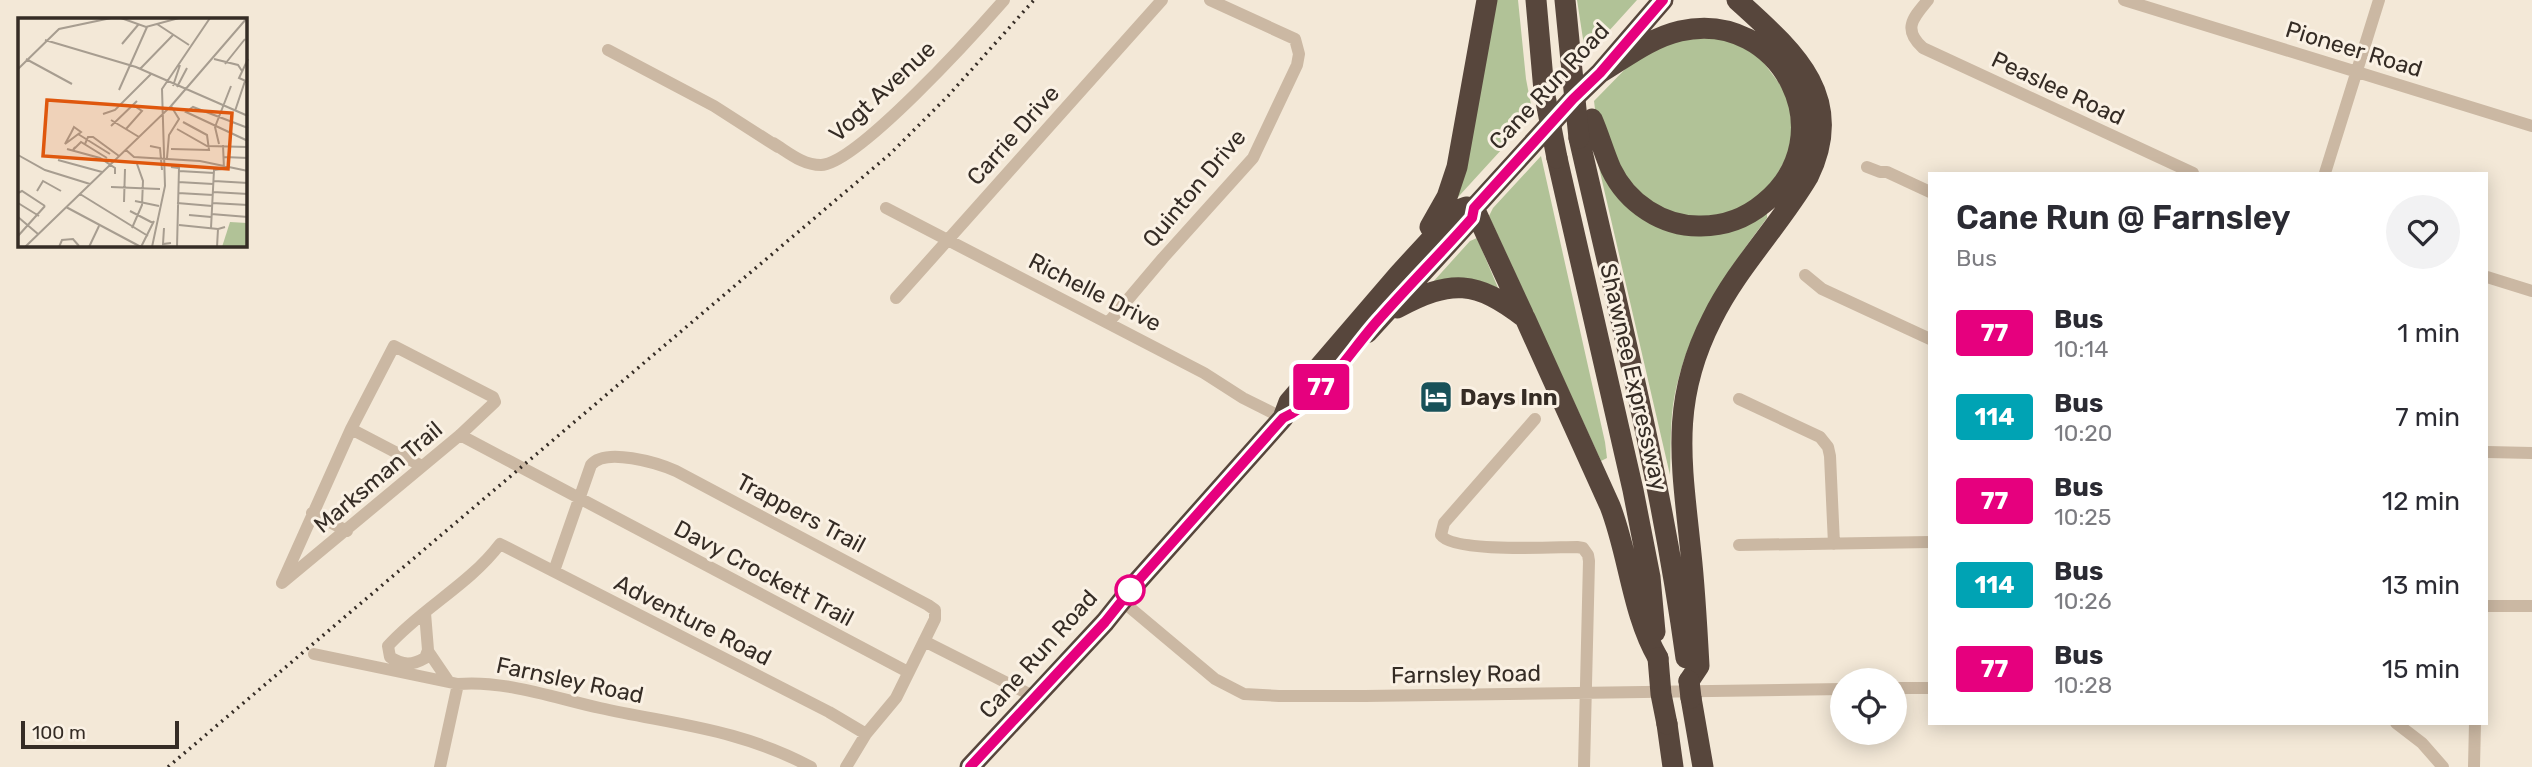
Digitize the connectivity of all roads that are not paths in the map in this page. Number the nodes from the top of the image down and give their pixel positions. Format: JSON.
{"nodes":[{"id":1,"x":1004,"y":0,"type":"edge"},
{"id":2,"x":1161,"y":0,"type":"edge"},
{"id":3,"x":1210,"y":0,"type":"edge"},
{"id":4,"x":1487,"y":0,"type":"edge"},
{"id":5,"x":1536,"y":0,"type":"edge"},
{"id":6,"x":1565,"y":0,"type":"edge"},
{"id":7,"x":1663,"y":0,"type":"edge"},
{"id":8,"x":1737,"y":0,"type":"edge"},
{"id":9,"x":1928,"y":0,"type":"edge"},
{"id":10,"x":2124,"y":0,"type":"edge"},
{"id":11,"x":2379,"y":0,"type":"edge"},
{"id":12,"x":608,"y":50,"type":"dead end"},
{"id":13,"x":1571,"y":61,"type":"junction"},
{"id":14,"x":2356,"y":72,"type":"junction"},
{"id":15,"x":1600,"y":73,"type":"junction"},
{"id":16,"x":2532,"y":127,"type":"edge"},
{"id":17,"x":773,"y":143,"type":"junction"},
{"id":18,"x":1867,"y":167,"type":"dead end"},
{"id":19,"x":2191,"y":172,"type":"edge"},
{"id":20,"x":2325,"y":172,"type":"edge"},
{"id":21,"x":814,"y":176,"type":"dead end"},
{"id":22,"x":1928,"y":191,"type":"edge"},
{"id":23,"x":886,"y":208,"type":"dead end"},
{"id":24,"x":1474,"y":208,"type":"junction"},
{"id":25,"x":948,"y":240,"type":"junction"},
{"id":26,"x":1399,"y":274,"type":"junction"},
{"id":27,"x":1805,"y":275,"type":"dead end"},
{"id":28,"x":2488,"y":277,"type":"edge"},
{"id":29,"x":2532,"y":291,"type":"edge"},
{"id":30,"x":896,"y":298,"type":"dead end"},
{"id":31,"x":1380,"y":318,"type":"junction"},
{"id":32,"x":1525,"y":318,"type":"junction"},
{"id":33,"x":1108,"y":323,"type":"junction"},
{"id":34,"x":1928,"y":338,"type":"edge"},
{"id":35,"x":1739,"y":399,"type":"dead end"},
{"id":36,"x":1283,"y":418,"type":"junction"},
{"id":37,"x":1535,"y":419,"type":"dead end"},
{"id":38,"x":351,"y":429,"type":"junction"},
{"id":39,"x":460,"y":435,"type":"junction"},
{"id":40,"x":2488,"y":452,"type":"edge"},
{"id":41,"x":2532,"y":453,"type":"edge"},
{"id":42,"x":422,"y":467,"type":"junction"},
{"id":43,"x":579,"y":500,"type":"junction"},
{"id":44,"x":312,"y":513,"type":"junction"},
{"id":45,"x":347,"y":531,"type":"junction"},
{"id":46,"x":1928,"y":542,"type":"edge"},
{"id":47,"x":1834,"y":544,"type":"junction"},
{"id":48,"x":1739,"y":545,"type":"dead end"},
{"id":49,"x":554,"y":571,"type":"junction"},
{"id":50,"x":1122,"y":601,"type":"junction"},
{"id":51,"x":2488,"y":606,"type":"edge"},
{"id":52,"x":2532,"y":606,"type":"edge"},
{"id":53,"x":425,"y":613,"type":"junction"},
{"id":54,"x":924,"y":641,"type":"junction"},
{"id":55,"x":428,"y":651,"type":"junction"},
{"id":56,"x":314,"y":654,"type":"dead end"},
{"id":57,"x":1658,"y":658,"type":"junction"},
{"id":58,"x":908,"y":672,"type":"junction"},
{"id":59,"x":1689,"y":681,"type":"junction"},
{"id":60,"x":453,"y":683,"type":"junction"},
{"id":61,"x":1907,"y":688,"type":"edge"},
{"id":62,"x":1928,"y":688,"type":"edge"},
{"id":63,"x":1830,"y":689,"type":"edge"},
{"id":64,"x":1586,"y":692,"type":"junction"},
{"id":65,"x":1034,"y":697,"type":"junction"},
{"id":66,"x":2399,"y":725,"type":"edge"},
{"id":67,"x":2475,"y":725,"type":"edge"},
{"id":68,"x":866,"y":734,"type":"junction"},
{"id":69,"x":440,"y":767,"type":"edge"},
{"id":70,"x":811,"y":767,"type":"edge"},
{"id":71,"x":846,"y":767,"type":"edge"},
{"id":72,"x":970,"y":767,"type":"edge"},
{"id":73,"x":1584,"y":767,"type":"edge"},
{"id":74,"x":1674,"y":767,"type":"edge"},
{"id":75,"x":1703,"y":767,"type":"edge"},
{"id":76,"x":2443,"y":767,"type":"edge"},
{"id":77,"x":2474,"y":767,"type":"edge"}],
"edges":[{"from":1,"to":17,"type":"street","name":"Vogt Avenue"},
{"from":2,"to":25,"type":"street","name":"Carrie Drive"},
{"from":3,"to":33,"type":"street","name":"Quinton Drive"},
{"from":4,"to":26,"type":"highway"},
{"from":5,"to":57,"type":"highway","name":"Shawnee Expressway","bridge":true},
{"from":6,"to":13,"type":"highway","name":"Shawnee Expressway"},
{"from":7,"to":15,"type":"highway","name":"Cane Run Road"},
{"from":8,"to":59,"type":"highway"},
{"from":9,"to":19,"type":"street","name":"Peaslee Road"},
{"from":10,"to":14,"type":"street","name":"Pioneer Road"},
{"from":11,"to":14,"type":"street"},
{"from":12,"to":17,"type":"street","name":"Vogt Avenue"},
{"from":13,"to":15,"type":"highway","bridge":true},
{"from":13,"to":59,"type":"highway","name":"Shawnee Expressway","bridge":true},
{"from":14,"to":16,"type":"street","name":"Pioneer Road"},
{"from":14,"to":20,"type":"street"},
{"from":15,"to":24,"type":"highway","name":"Cane Run Road"},
{"from":17,"to":21,"type":"street","name":"Vogt Avenue"},
{"from":18,"to":22,"type":"street"},
{"from":23,"to":25,"type":"street","name":"Richelle Drive"},
{"from":24,"to":26,"type":"highway","name":"Cane Run Road"},
{"from":24,"to":31,"type":"highway","name":"Cane Run Road"},
{"from":24,"to":32,"type":"highway"},
{"from":25,"to":30,"type":"street","name":"Carrie Drive"},
{"from":25,"to":33,"type":"street","name":"Richelle Drive"},
{"from":26,"to":36,"type":"highway","name":"Cane Run Road"},
{"from":27,"to":34,"type":"street"},
{"from":28,"to":29,"type":"street"},
{"from":31,"to":32,"type":"highway"},
{"from":31,"to":36,"type":"highway","name":"Cane Run Road"},
{"from":32,"to":57,"type":"highway"},
{"from":33,"to":36,"type":"street","name":"Richelle Drive"},
{"from":35,"to":47,"type":"street"},
{"from":36,"to":50,"type":"highway","name":"Cane Run Road"},
{"from":37,"to":64,"type":"street"},
{"from":38,"to":39,"type":"street","name":"Marksman Trail"},
{"from":38,"to":42,"type":"street"},
{"from":38,"to":44,"type":"street"},
{"from":39,"to":42,"type":"street","name":"Marksman Trail"},
{"from":39,"to":43,"type":"street","name":"Davy Crockett Trail"},
{"from":40,"to":41,"type":"street"},
{"from":42,"to":45,"type":"street","name":"Marksman Trail"},
{"from":43,"to":49,"type":"street"},
{"from":43,"to":54,"type":"street","name":"Trappers Trail"},
{"from":43,"to":58,"type":"street","name":"Davy Crockett Trail"},
{"from":44,"to":45,"type":"street"},
{"from":44,"to":45,"type":"street","name":"Marksman Trail"},
{"from":46,"to":47,"type":"street"},
{"from":47,"to":48,"type":"street"},
{"from":49,"to":53,"type":"street","name":"Adventure Road"},
{"from":49,"to":68,"type":"street","name":"Adventure Road"},
{"from":50,"to":64,"type":"street","name":"Farnsley Road"},
{"from":50,"to":65,"type":"highway","name":"Cane Run Road"},
{"from":51,"to":52,"type":"street"},
{"from":53,"to":55,"type":"street"},
{"from":53,"to":55,"type":"street"},
{"from":54,"to":58,"type":"street"},
{"from":54,"to":65,"type":"street"},
{"from":55,"to":60,"type":"street"},
{"from":56,"to":60,"type":"street","name":"Farnsley Road"},
{"from":57,"to":74,"type":"highway","name":"Shawnee Expressway","bridge":true},
{"from":58,"to":68,"type":"street"},
{"from":59,"to":75,"type":"highway","name":"Shawnee Expressway","bridge":true},
{"from":60,"to":69,"type":"street"},
{"from":60,"to":70,"type":"street","name":"Farnsley Road"},
{"from":61,"to":62,"type":"street"},
{"from":63,"to":64,"type":"street","name":"Farnsley Road"},
{"from":64,"to":73,"type":"street"},
{"from":65,"to":72,"type":"highway","name":"Cane Run Road"},
{"from":66,"to":76,"type":"street"},
{"from":67,"to":77,"type":"street"},
{"from":68,"to":71,"type":"street"}]}
